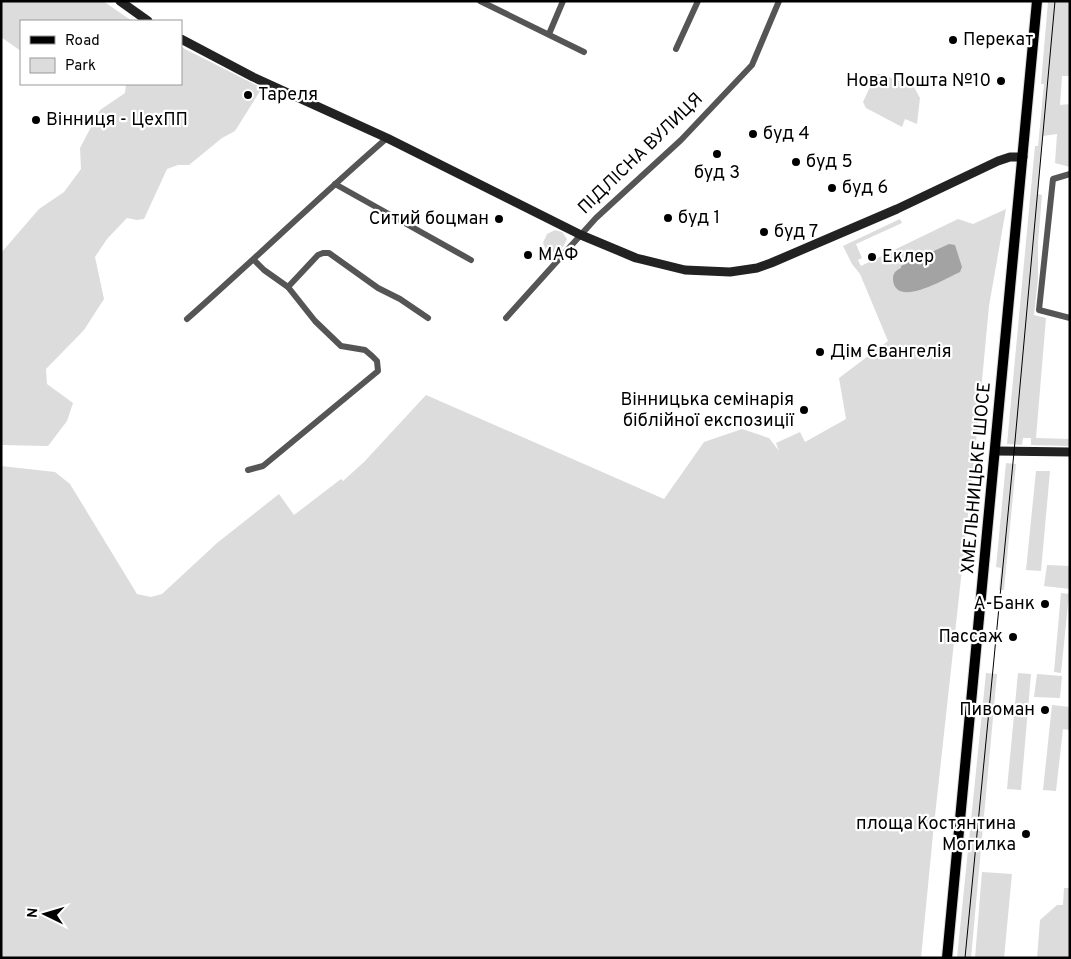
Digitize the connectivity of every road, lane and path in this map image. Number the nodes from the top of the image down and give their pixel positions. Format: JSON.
{"nodes":[{"id":1,"x":120,"y":1,"type":"edge"},
{"id":2,"x":480,"y":1,"type":"edge"},
{"id":3,"x":563,"y":1,"type":"edge"},
{"id":4,"x":698,"y":1,"type":"edge"},
{"id":5,"x":779,"y":1,"type":"edge"},
{"id":6,"x":1037,"y":1,"type":"edge"},
{"id":7,"x":147,"y":20,"type":"edge"},
{"id":8,"x":549,"y":34,"type":"junction"},
{"id":9,"x":182,"y":40,"type":"edge"},
{"id":10,"x":676,"y":49,"type":"dead end"},
{"id":11,"x":584,"y":52,"type":"dead end"},
{"id":12,"x":388,"y":138,"type":"junction"},
{"id":13,"x":1023,"y":157,"type":"junction"},
{"id":14,"x":1070,"y":174,"type":"edge"},
{"id":15,"x":335,"y":184,"type":"junction"},
{"id":16,"x":580,"y":235,"type":"junction"},
{"id":17,"x":254,"y":260,"type":"junction"},
{"id":18,"x":471,"y":260,"type":"dead end"},
{"id":19,"x":288,"y":287,"type":"junction"},
{"id":20,"x":428,"y":318,"type":"dead end"},
{"id":21,"x":506,"y":318,"type":"dead end"},
{"id":22,"x":1070,"y":318,"type":"edge"},
{"id":23,"x":188,"y":319,"type":"dead end"},
{"id":24,"x":995,"y":451,"type":"junction"},
{"id":25,"x":1070,"y":452,"type":"edge"},
{"id":26,"x":248,"y":470,"type":"dead end"},
{"id":27,"x":948,"y":958,"type":"edge"}],
"edges":[{"from":1,"to":7,"type":"main road"},
{"from":2,"to":8,"type":"street"},
{"from":3,"to":8,"type":"street"},
{"from":4,"to":10,"type":"street"},
{"from":5,"to":16,"type":"street","name":"ПІДЛІСНА ВУЛИЦЯ"},
{"from":6,"to":13,"type":"main road","name":"ХМЕЛЬНИЦЬКЕ ШОСЕ"},
{"from":8,"to":11,"type":"street"},
{"from":9,"to":12,"type":"main road"},
{"from":12,"to":15,"type":"street"},
{"from":12,"to":16,"type":"main road"},
{"from":13,"to":16,"type":"main road"},
{"from":13,"to":24,"type":"main road","name":"ХМЕЛЬНИЦЬКЕ ШОСЕ"},
{"from":14,"to":22,"type":"street"},
{"from":15,"to":17,"type":"street"},
{"from":15,"to":18,"type":"street"},
{"from":16,"to":21,"type":"street","name":"ПІДЛІСНА ВУЛИЦЯ"},
{"from":17,"to":19,"type":"street"},
{"from":17,"to":23,"type":"street"},
{"from":19,"to":20,"type":"street"},
{"from":19,"to":26,"type":"street"},
{"from":24,"to":25,"type":"main road"},
{"from":24,"to":27,"type":"main road","name":"ХМЕЛЬНИЦЬКЕ ШОСЕ"}]}
